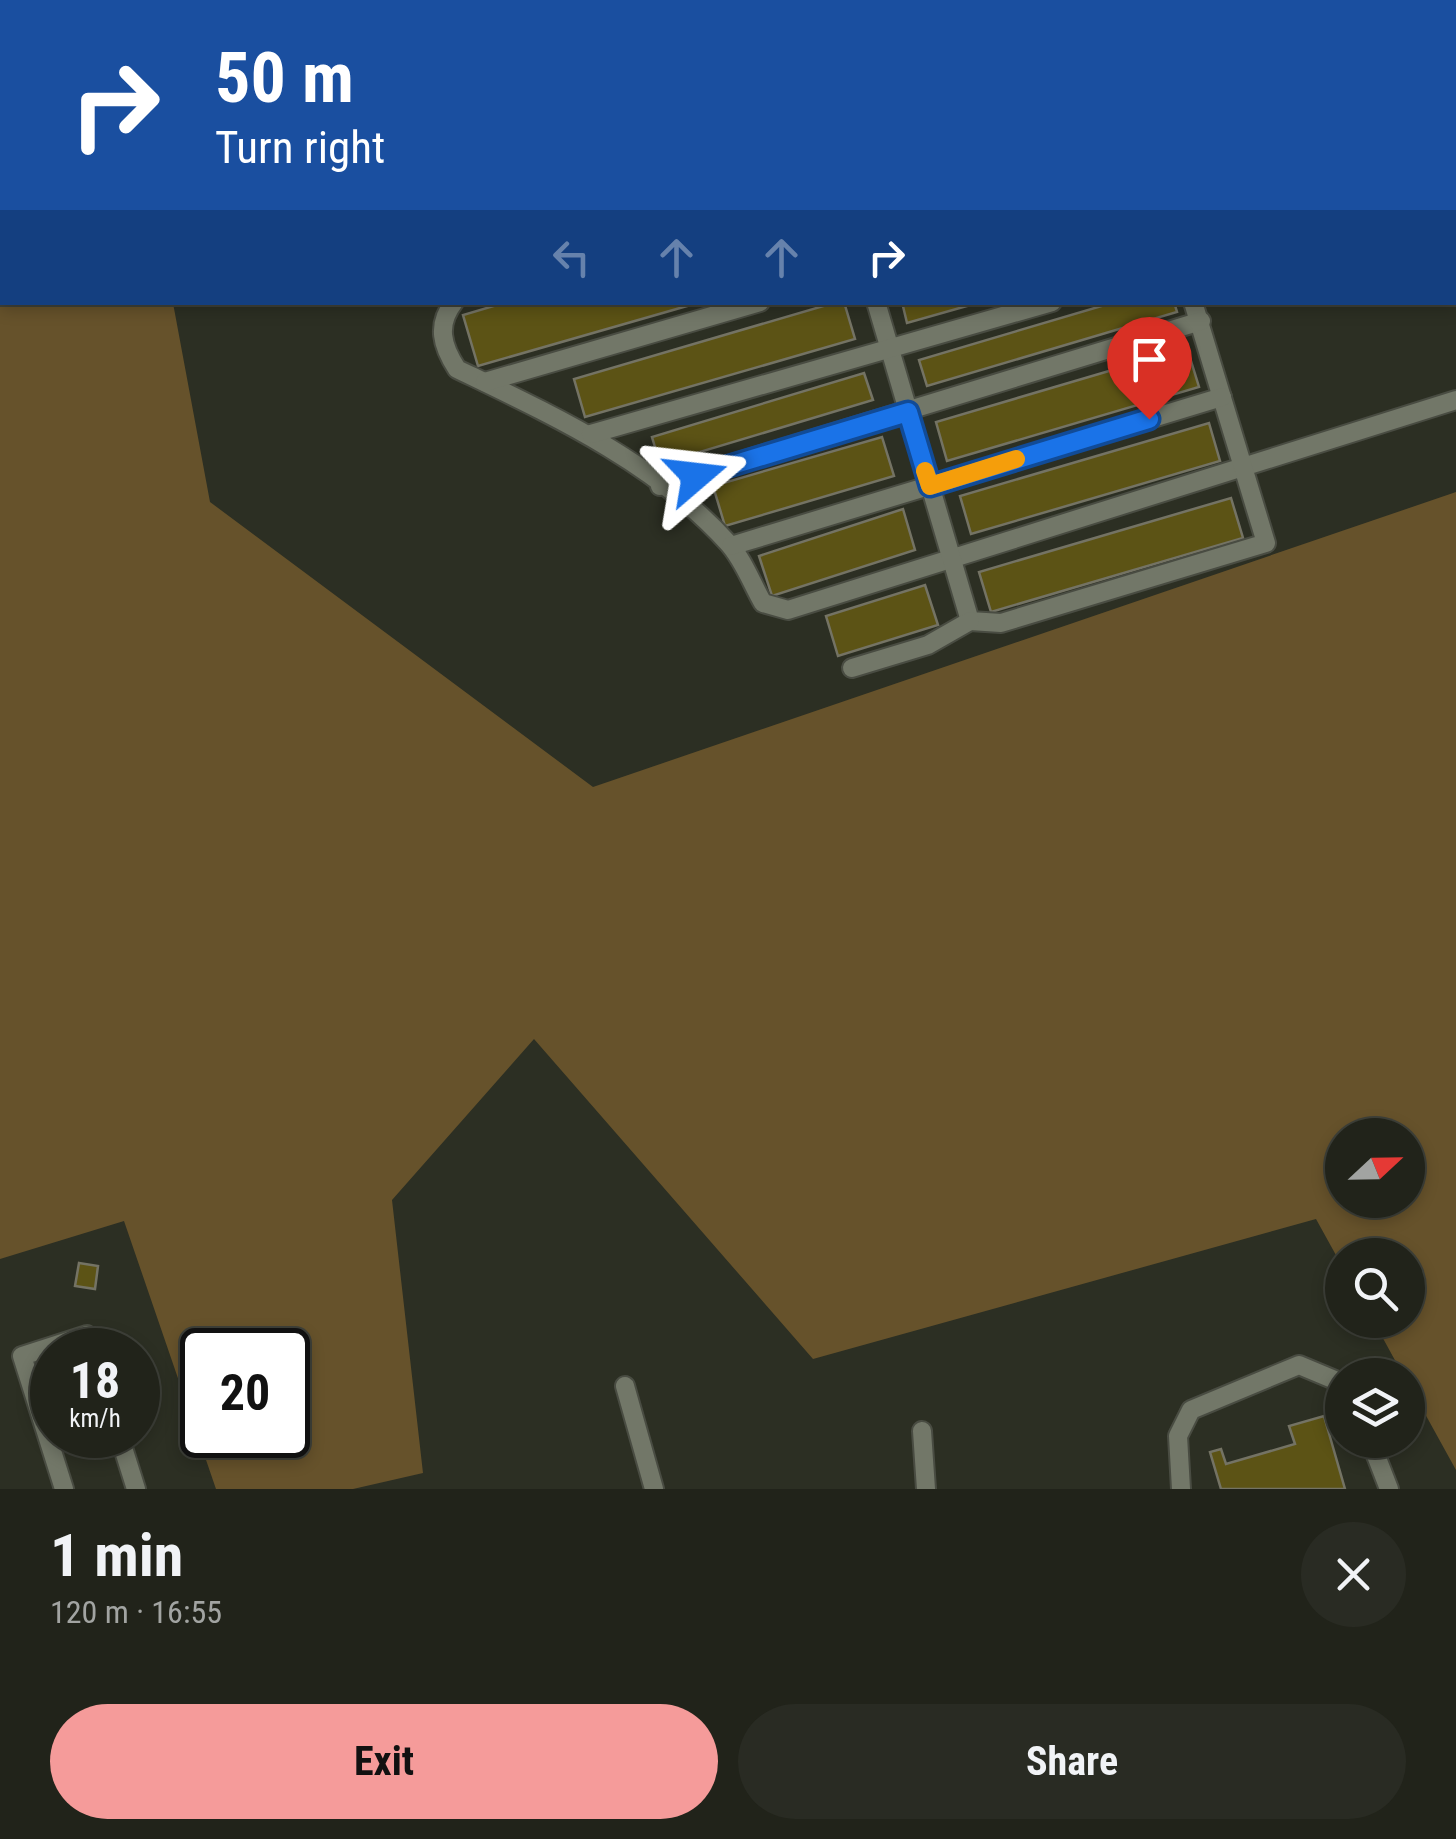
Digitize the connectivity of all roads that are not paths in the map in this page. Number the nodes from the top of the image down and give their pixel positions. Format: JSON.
{"nodes":[{"id":1,"x":452,"y":305,"type":"edge"},
{"id":2,"x":750,"y":305,"type":"edge"},
{"id":3,"x":877,"y":305,"type":"edge"},
{"id":4,"x":1041,"y":305,"type":"edge"},
{"id":5,"x":1194,"y":305,"type":"edge"},
{"id":6,"x":1201,"y":321,"type":"junction"},
{"id":7,"x":889,"y":348,"type":"junction"},
{"id":8,"x":485,"y":382,"type":"junction"},
{"id":9,"x":1222,"y":397,"type":"junction"},
{"id":10,"x":1456,"y":400,"type":"edge"},
{"id":11,"x":908,"y":412,"type":"junction"},
{"id":12,"x":590,"y":434,"type":"junction"},
{"id":13,"x":1244,"y":469,"type":"junction"},
{"id":14,"x":660,"y":486,"type":"junction"},
{"id":15,"x":930,"y":486,"type":"junction"},
{"id":16,"x":731,"y":546,"type":"junction"},
{"id":17,"x":951,"y":561,"type":"junction"},
{"id":18,"x":970,"y":620,"type":"junction"},
{"id":19,"x":852,"y":668,"type":"dead end"},
{"id":20,"x":30,"y":1353,"type":"edge"},
{"id":21,"x":1325,"y":1376,"type":"edge"},
{"id":22,"x":30,"y":1381,"type":"edge"},
{"id":23,"x":624,"y":1386,"type":"dead end"},
{"id":24,"x":922,"y":1432,"type":"dead end"},
{"id":25,"x":54,"y":1458,"type":"edge"},
{"id":26,"x":126,"y":1458,"type":"edge"},
{"id":27,"x":1377,"y":1458,"type":"edge"},
{"id":28,"x":64,"y":1489,"type":"edge"},
{"id":29,"x":136,"y":1489,"type":"edge"},
{"id":30,"x":654,"y":1489,"type":"edge"},
{"id":31,"x":926,"y":1489,"type":"edge"},
{"id":32,"x":1181,"y":1489,"type":"edge"},
{"id":33,"x":1388,"y":1489,"type":"edge"}],
"edges":[{"from":1,"to":8,"type":"lane"},
{"from":2,"to":8,"type":"lane"},
{"from":3,"to":7,"type":"lane"},
{"from":4,"to":7,"type":"lane"},
{"from":5,"to":6,"type":"lane"},
{"from":6,"to":9,"type":"lane"},
{"from":6,"to":11,"type":"lane"},
{"from":7,"to":11,"type":"lane"},
{"from":7,"to":12,"type":"lane"},
{"from":8,"to":12,"type":"lane"},
{"from":9,"to":13,"type":"lane"},
{"from":9,"to":15,"type":"lane"},
{"from":10,"to":13,"type":"lane"},
{"from":11,"to":14,"type":"lane"},
{"from":11,"to":15,"type":"lane"},
{"from":12,"to":14,"type":"lane"},
{"from":13,"to":17,"type":"lane"},
{"from":13,"to":18,"type":"lane"},
{"from":14,"to":16,"type":"lane"},
{"from":15,"to":16,"type":"lane"},
{"from":15,"to":17,"type":"lane"},
{"from":16,"to":17,"type":"lane"},
{"from":17,"to":18,"type":"lane"},
{"from":18,"to":19,"type":"lane"},
{"from":20,"to":22,"type":"lane"},
{"from":21,"to":32,"type":"lane"},
{"from":23,"to":30,"type":"lane"},
{"from":24,"to":31,"type":"lane"},
{"from":25,"to":28,"type":"lane"},
{"from":26,"to":29,"type":"lane"},
{"from":27,"to":33,"type":"lane"}]}
